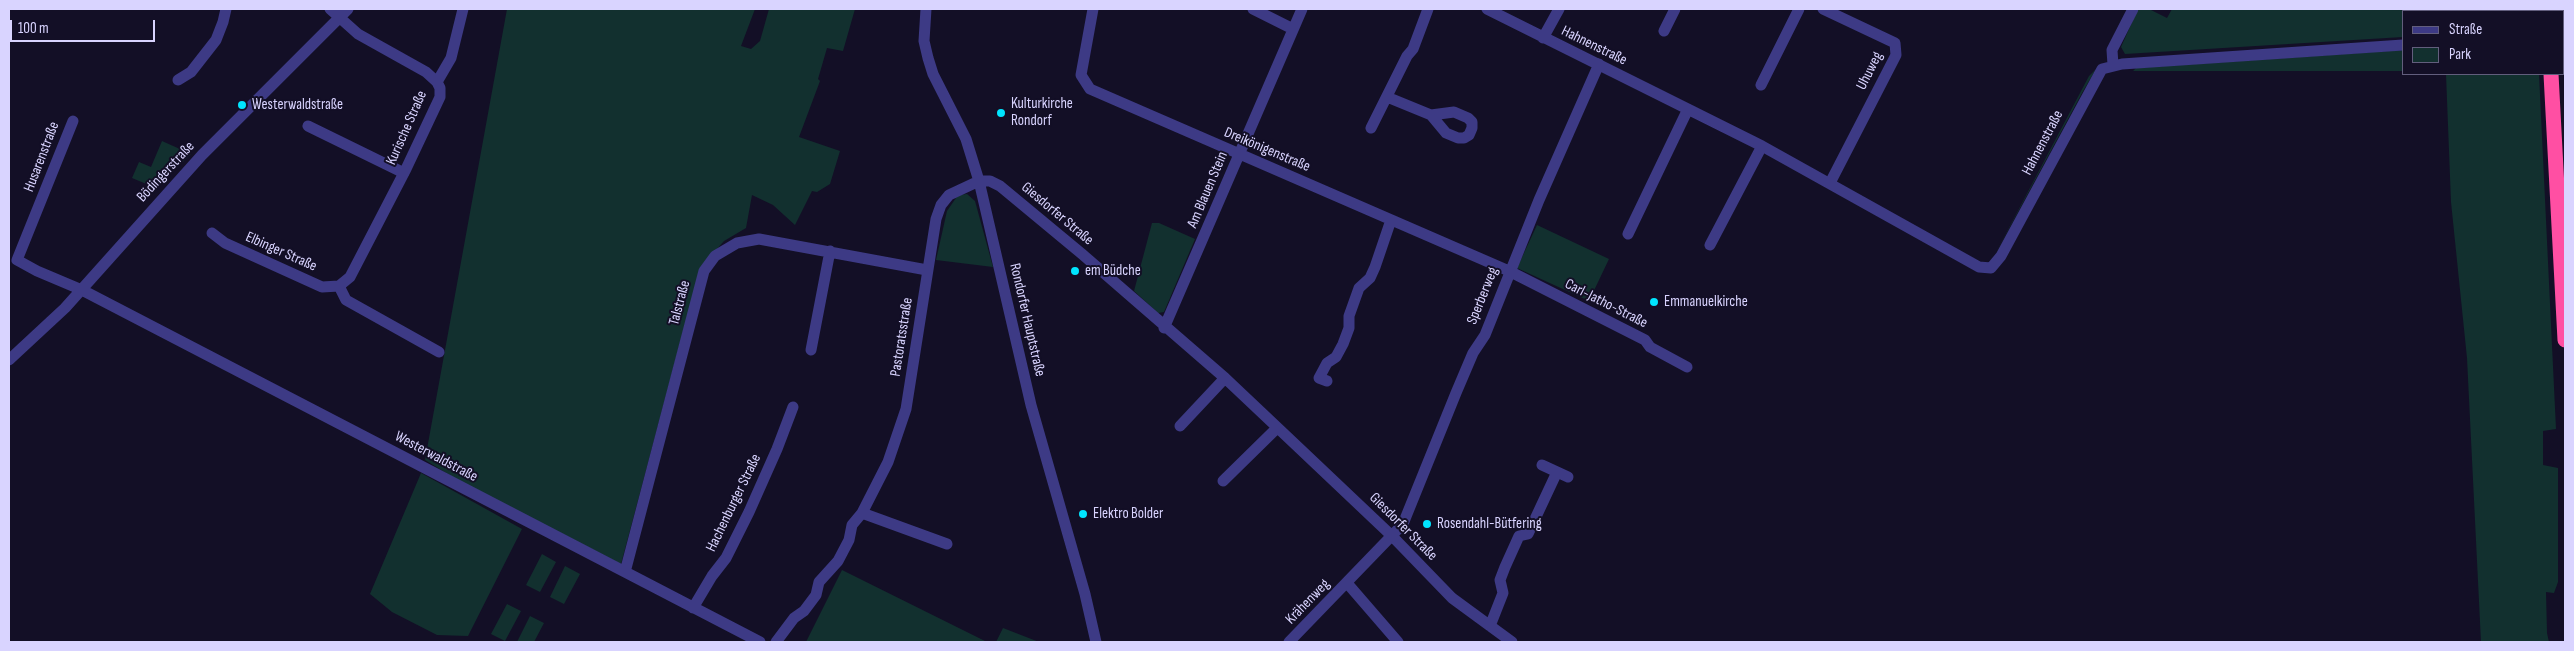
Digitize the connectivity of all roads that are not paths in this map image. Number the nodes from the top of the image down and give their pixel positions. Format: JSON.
{"nodes":[{"id":1,"x":226,"y":9,"type":"edge"},
{"id":2,"x":330,"y":9,"type":"edge"},
{"id":3,"x":348,"y":9,"type":"edge"},
{"id":4,"x":463,"y":9,"type":"edge"},
{"id":5,"x":926,"y":9,"type":"edge"},
{"id":6,"x":1093,"y":9,"type":"edge"},
{"id":7,"x":1253,"y":9,"type":"edge"},
{"id":8,"x":1302,"y":9,"type":"edge"},
{"id":9,"x":1428,"y":9,"type":"edge"},
{"id":10,"x":1487,"y":9,"type":"edge"},
{"id":11,"x":1559,"y":9,"type":"edge"},
{"id":12,"x":1675,"y":9,"type":"edge"},
{"id":13,"x":1799,"y":9,"type":"edge"},
{"id":14,"x":1822,"y":9,"type":"edge"},
{"id":15,"x":2133,"y":9,"type":"edge"},
{"id":16,"x":339,"y":17,"type":"junction"},
{"id":17,"x":1293,"y":29,"type":"junction"},
{"id":18,"x":1664,"y":31,"type":"dead end"},
{"id":19,"x":1543,"y":38,"type":"junction"},
{"id":20,"x":2402,"y":45,"type":"edge"},
{"id":21,"x":1599,"y":64,"type":"junction"},
{"id":22,"x":2113,"y":65,"type":"junction"},
{"id":23,"x":2551,"y":75,"type":"edge"},
{"id":24,"x":178,"y":80,"type":"dead end"},
{"id":25,"x":437,"y":82,"type":"junction"},
{"id":26,"x":1761,"y":85,"type":"dead end"},
{"id":27,"x":1387,"y":97,"type":"junction"},
{"id":28,"x":1688,"y":109,"type":"junction"},
{"id":29,"x":1430,"y":115,"type":"dead end"},
{"id":30,"x":72,"y":121,"type":"dead end"},
{"id":31,"x":308,"y":126,"type":"dead end"},
{"id":32,"x":1371,"y":128,"type":"dead end"},
{"id":33,"x":1762,"y":146,"type":"junction"},
{"id":34,"x":1240,"y":154,"type":"junction"},
{"id":35,"x":404,"y":173,"type":"junction"},
{"id":36,"x":980,"y":181,"type":"junction"},
{"id":37,"x":1830,"y":183,"type":"junction"},
{"id":38,"x":1391,"y":220,"type":"junction"},
{"id":39,"x":212,"y":233,"type":"dead end"},
{"id":40,"x":1628,"y":234,"type":"dead end"},
{"id":41,"x":1710,"y":245,"type":"dead end"},
{"id":42,"x":830,"y":251,"type":"junction"},
{"id":43,"x":17,"y":260,"type":"joint"},
{"id":44,"x":927,"y":270,"type":"junction"},
{"id":45,"x":1509,"y":272,"type":"junction"},
{"id":46,"x":339,"y":286,"type":"junction"},
{"id":47,"x":82,"y":290,"type":"junction"},
{"id":48,"x":1164,"y":328,"type":"junction"},
{"id":49,"x":2565,"y":340,"type":"edge"},
{"id":50,"x":811,"y":350,"type":"dead end"},
{"id":51,"x":439,"y":352,"type":"dead end"},
{"id":52,"x":9,"y":360,"type":"edge"},
{"id":53,"x":1687,"y":367,"type":"dead end"},
{"id":54,"x":1224,"y":378,"type":"junction"},
{"id":55,"x":1327,"y":381,"type":"dead end"},
{"id":56,"x":793,"y":407,"type":"dead end"},
{"id":57,"x":1180,"y":426,"type":"dead end"},
{"id":58,"x":1277,"y":428,"type":"junction"},
{"id":59,"x":1542,"y":465,"type":"dead end"},
{"id":60,"x":1557,"y":472,"type":"junction"},
{"id":61,"x":1568,"y":476,"type":"dead end"},
{"id":62,"x":1223,"y":481,"type":"dead end"},
{"id":63,"x":862,"y":513,"type":"junction"},
{"id":64,"x":1393,"y":537,"type":"junction"},
{"id":65,"x":946,"y":544,"type":"dead end"},
{"id":66,"x":625,"y":572,"type":"junction"},
{"id":67,"x":1347,"y":583,"type":"junction"},
{"id":68,"x":693,"y":608,"type":"junction"},
{"id":69,"x":1490,"y":626,"type":"junction"},
{"id":70,"x":760,"y":642,"type":"edge"},
{"id":71,"x":776,"y":642,"type":"edge"},
{"id":72,"x":1096,"y":642,"type":"edge"},
{"id":73,"x":1290,"y":642,"type":"edge"},
{"id":74,"x":1398,"y":642,"type":"edge"},
{"id":75,"x":1512,"y":642,"type":"edge"}],
"edges":[{"from":1,"to":24,"type":"street"},
{"from":2,"to":16,"type":"street","name":"Kurische Straße"},
{"from":3,"to":16,"type":"street","name":"Bödingerstraße"},
{"from":4,"to":25,"type":"street"},
{"from":5,"to":36,"type":"street","name":"Rondorfer Hauptstraße"},
{"from":6,"to":34,"type":"street","name":"Dreikönigenstraße"},
{"from":7,"to":17,"type":"street"},
{"from":8,"to":17,"type":"street","name":"Am Blauen Stein"},
{"from":9,"to":27,"type":"street"},
{"from":10,"to":19,"type":"street","name":"Hahnenstraße"},
{"from":11,"to":19,"type":"street"},
{"from":12,"to":18,"type":"street"},
{"from":13,"to":26,"type":"street"},
{"from":14,"to":37,"type":"street","name":"Uhuweg"},
{"from":15,"to":22,"type":"street"},
{"from":16,"to":25,"type":"street","name":"Kurische Straße"},
{"from":16,"to":47,"type":"street","name":"Bödingerstraße"},
{"from":17,"to":34,"type":"street","name":"Am Blauen Stein"},
{"from":19,"to":21,"type":"street","name":"Hahnenstraße"},
{"from":20,"to":22,"type":"street"},
{"from":21,"to":28,"type":"street","name":"Hahnenstraße"},
{"from":21,"to":45,"type":"street","name":"Sperberweg"},
{"from":22,"to":37,"type":"street","name":"Hahnenstraße"},
{"from":23,"to":49,"type":"highway"},
{"from":25,"to":35,"type":"street","name":"Kurische Straße"},
{"from":27,"to":29,"type":"street"},
{"from":27,"to":32,"type":"street"},
{"from":28,"to":33,"type":"street","name":"Hahnenstraße"},
{"from":28,"to":40,"type":"street"},
{"from":30,"to":43,"type":"street","name":"Husarenstraße"},
{"from":31,"to":35,"type":"street"},
{"from":33,"to":37,"type":"street","name":"Hahnenstraße"},
{"from":33,"to":41,"type":"street"},
{"from":34,"to":38,"type":"street","name":"Dreikönigenstraße"},
{"from":34,"to":48,"type":"street","name":"Am Blauen Stein"},
{"from":35,"to":46,"type":"street","name":"Kurische Straße"},
{"from":36,"to":44,"type":"street","name":"Pastoratsstraße"},
{"from":36,"to":48,"type":"street","name":"Giesdorfer Straße"},
{"from":36,"to":72,"type":"street","name":"Rondorfer Hauptstraße"},
{"from":38,"to":45,"type":"street","name":"Dreikönigenstraße"},
{"from":38,"to":55,"type":"street"},
{"from":39,"to":46,"type":"street","name":"Elbinger Straße"},
{"from":42,"to":44,"type":"street","name":"Talstraße"},
{"from":42,"to":50,"type":"street"},
{"from":42,"to":66,"type":"street","name":"Talstraße"},
{"from":43,"to":47,"type":"street","name":"Westerwaldstraße"},
{"from":44,"to":63,"type":"street","name":"Pastoratsstraße"},
{"from":45,"to":53,"type":"street","name":"Carl-Jatho-Straße"},
{"from":45,"to":64,"type":"street","name":"Sperberweg"},
{"from":46,"to":51,"type":"street"},
{"from":47,"to":52,"type":"street","name":"Bödingerstraße"},
{"from":47,"to":66,"type":"street","name":"Westerwaldstraße"},
{"from":48,"to":54,"type":"street","name":"Giesdorfer Straße"},
{"from":54,"to":57,"type":"street"},
{"from":54,"to":58,"type":"street","name":"Giesdorfer Straße"},
{"from":56,"to":68,"type":"street","name":"Hachenburger Straße"},
{"from":58,"to":62,"type":"street"},
{"from":58,"to":64,"type":"street","name":"Giesdorfer Straße"},
{"from":59,"to":60,"type":"street"},
{"from":60,"to":61,"type":"street"},
{"from":60,"to":69,"type":"street"},
{"from":63,"to":65,"type":"street"},
{"from":63,"to":71,"type":"street","name":"Pastoratsstraße"},
{"from":64,"to":67,"type":"street","name":"Krähenweg"},
{"from":64,"to":69,"type":"street","name":"Giesdorfer Straße"},
{"from":66,"to":68,"type":"street","name":"Westerwaldstraße"},
{"from":67,"to":73,"type":"street","name":"Krähenweg"},
{"from":67,"to":74,"type":"street","name":"Krähenweg"},
{"from":68,"to":70,"type":"street","name":"Westerwaldstraße"},
{"from":69,"to":75,"type":"street","name":"Giesdorfer Straße"}]}
